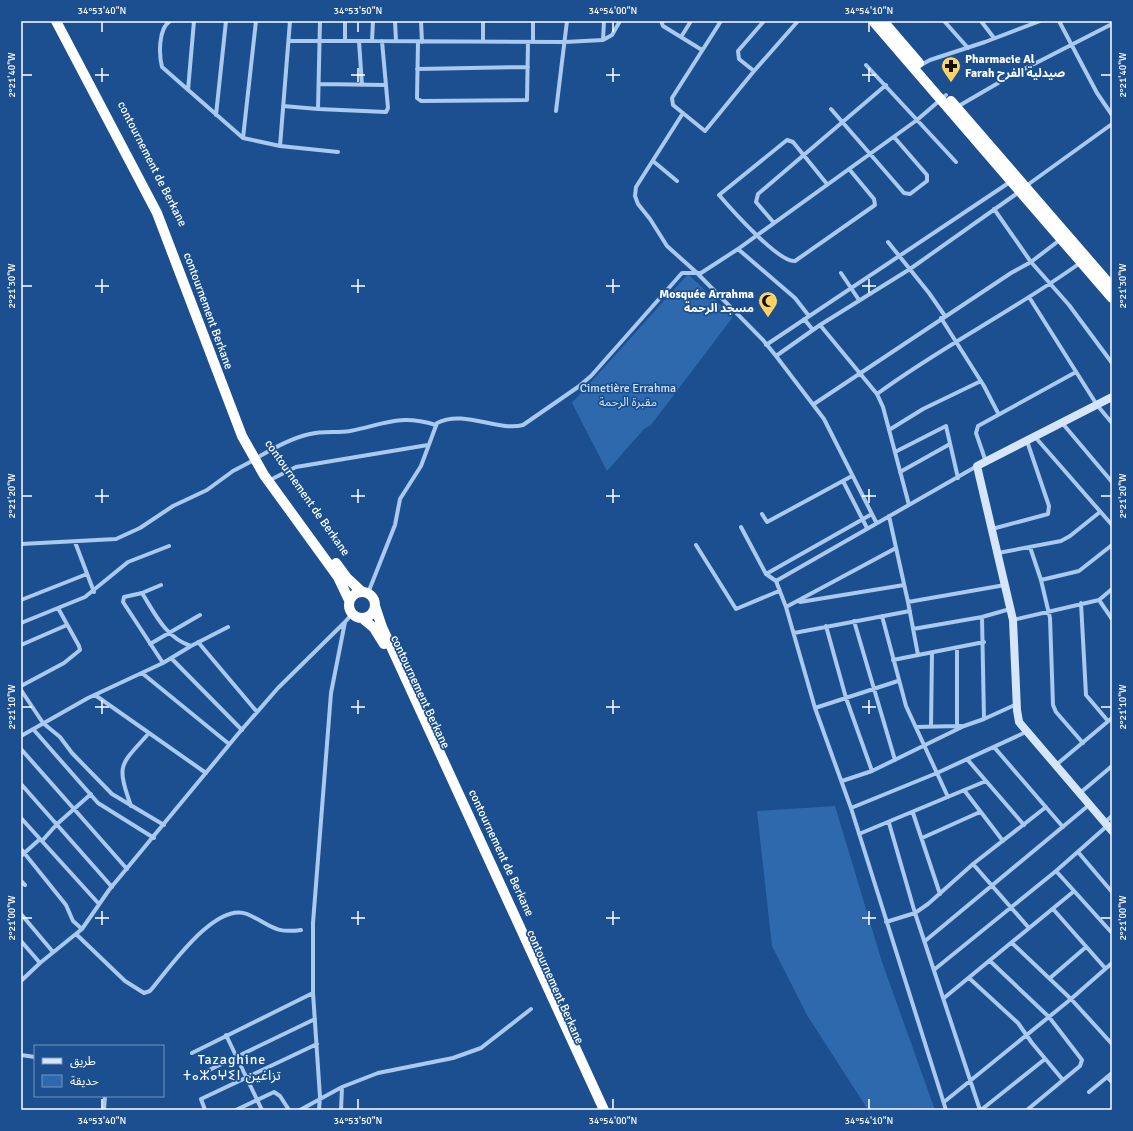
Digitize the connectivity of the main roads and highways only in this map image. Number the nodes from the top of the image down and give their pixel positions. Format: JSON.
{"nodes":[{"id":1,"x":56,"y":21,"type":"edge"},
{"id":2,"x":63,"y":21,"type":"edge"},
{"id":3,"x":873,"y":21,"type":"edge"},
{"id":4,"x":883,"y":21,"type":"edge"},
{"id":5,"x":918,"y":67,"type":"junction"},
{"id":6,"x":944,"y":97,"type":"junction"},
{"id":7,"x":1023,"y":189,"type":"junction"},
{"id":8,"x":1064,"y":237,"type":"junction"},
{"id":9,"x":1112,"y":287,"type":"edge"},
{"id":10,"x":1112,"y":298,"type":"edge"},
{"id":11,"x":257,"y":458,"type":"junction"},
{"id":12,"x":365,"y":592,"type":"junction"},
{"id":13,"x":349,"y":600,"type":"junction"},
{"id":14,"x":375,"y":606,"type":"junction"},
{"id":15,"x":362,"y":618,"type":"junction"},
{"id":16,"x":596,"y":1110,"type":"edge"},
{"id":17,"x":604,"y":1110,"type":"edge"}],
"edges":[{"from":1,"to":11,"type":"highway","name":"contournement Berkane"},
{"from":2,"to":11,"type":"highway","name":"contournement de Berkane"},
{"from":3,"to":5,"type":"highway"},
{"from":4,"to":5,"type":"highway"},
{"from":5,"to":6,"type":"highway"},
{"from":6,"to":7,"type":"highway"},
{"from":6,"to":7,"type":"highway"},
{"from":7,"to":8,"type":"highway"},
{"from":8,"to":9,"type":"highway"},
{"from":8,"to":10,"type":"highway"},
{"from":11,"to":12,"type":"highway","name":"contournement de Berkane"},
{"from":11,"to":13,"type":"highway","name":"contournement Berkane"},
{"from":12,"to":13,"type":"highway"},
{"from":12,"to":14,"type":"highway"},
{"from":13,"to":15,"type":"highway"},
{"from":14,"to":15,"type":"highway"},
{"from":14,"to":17,"type":"highway","name":"contournement de Berkane"},
{"from":15,"to":16,"type":"highway","name":"contournement Berkane"}]}
